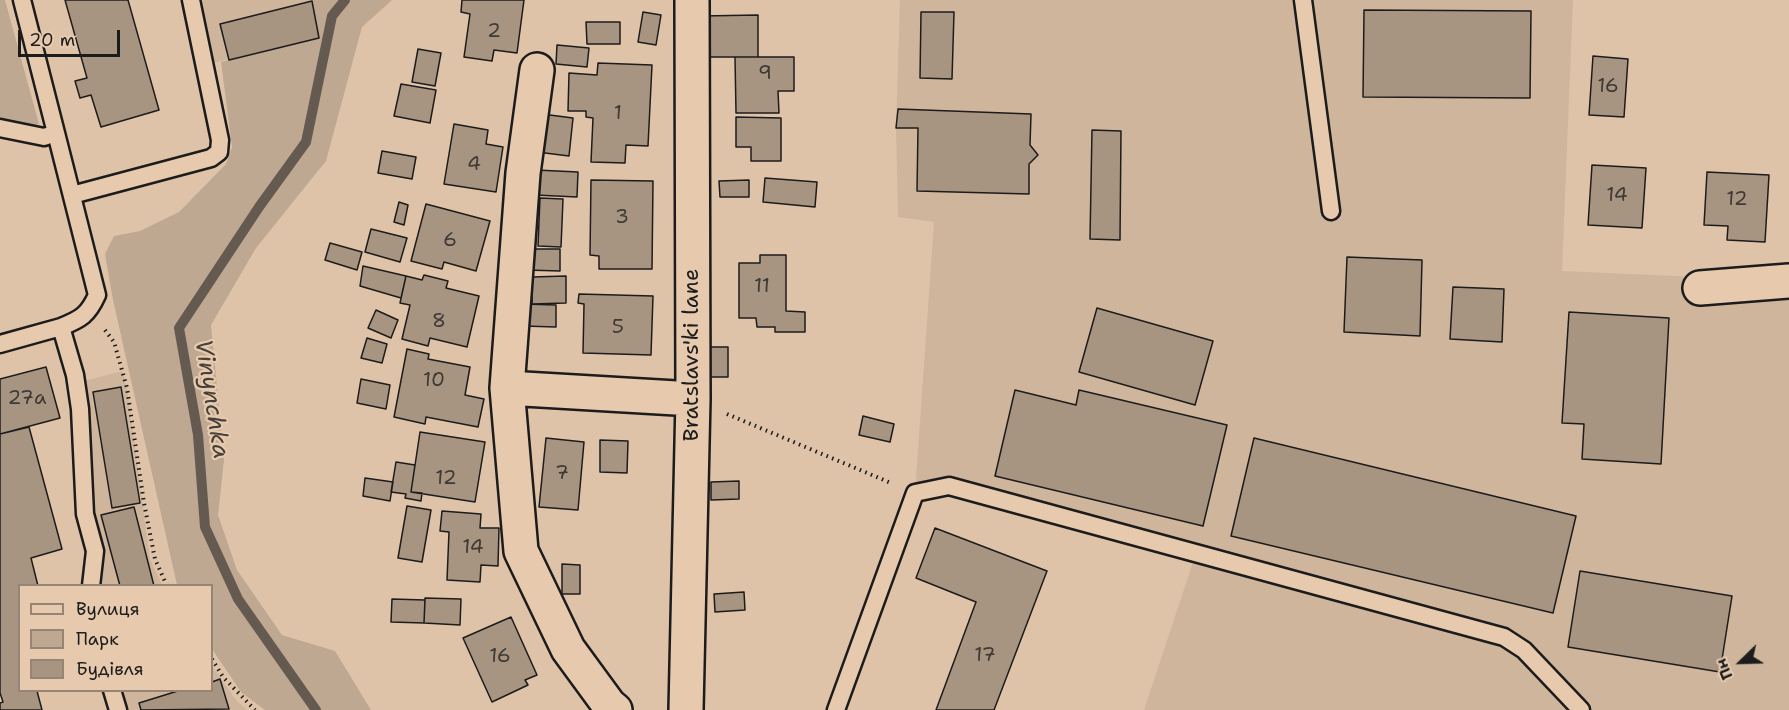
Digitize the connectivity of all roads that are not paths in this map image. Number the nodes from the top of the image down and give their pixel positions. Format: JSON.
{"nodes":[{"id":1,"x":22,"y":0,"type":"edge"},
{"id":2,"x":191,"y":0,"type":"edge"},
{"id":3,"x":692,"y":0,"type":"edge"},
{"id":4,"x":1303,"y":0,"type":"edge"},
{"id":5,"x":537,"y":70,"type":"dead end"},
{"id":6,"x":0,"y":128,"type":"edge"},
{"id":7,"x":56,"y":133,"type":"junction"},
{"id":8,"x":72,"y":195,"type":"junction"},
{"id":9,"x":1331,"y":212,"type":"dead end"},
{"id":10,"x":1789,"y":281,"type":"edge"},
{"id":11,"x":1700,"y":288,"type":"dead end"},
{"id":12,"x":62,"y":327,"type":"junction"},
{"id":13,"x":0,"y":344,"type":"edge"},
{"id":14,"x":507,"y":388,"type":"junction"},
{"id":15,"x":693,"y":399,"type":"junction"},
{"id":16,"x":91,"y":584,"type":"edge"},
{"id":17,"x":113,"y":692,"type":"edge"},
{"id":18,"x":606,"y":708,"type":"edge"},
{"id":19,"x":118,"y":710,"type":"edge"},
{"id":20,"x":686,"y":710,"type":"edge"},
{"id":21,"x":836,"y":710,"type":"edge"},
{"id":22,"x":1581,"y":710,"type":"edge"}],
"edges":[{"from":1,"to":7,"type":"lane"},
{"from":2,"to":8,"type":"lane"},
{"from":3,"to":15,"type":"street","name":"Bratslavs'ki lane"},
{"from":4,"to":9,"type":"lane"},
{"from":5,"to":14,"type":"street"},
{"from":6,"to":7,"type":"lane"},
{"from":7,"to":8,"type":"lane"},
{"from":8,"to":12,"type":"lane"},
{"from":10,"to":11,"type":"street"},
{"from":12,"to":13,"type":"lane"},
{"from":12,"to":16,"type":"lane"},
{"from":14,"to":15,"type":"street"},
{"from":14,"to":18,"type":"street"},
{"from":15,"to":20,"type":"street","name":"Bratslavs'ki lane"},
{"from":17,"to":19,"type":"lane"},
{"from":21,"to":22,"type":"lane"}]}
